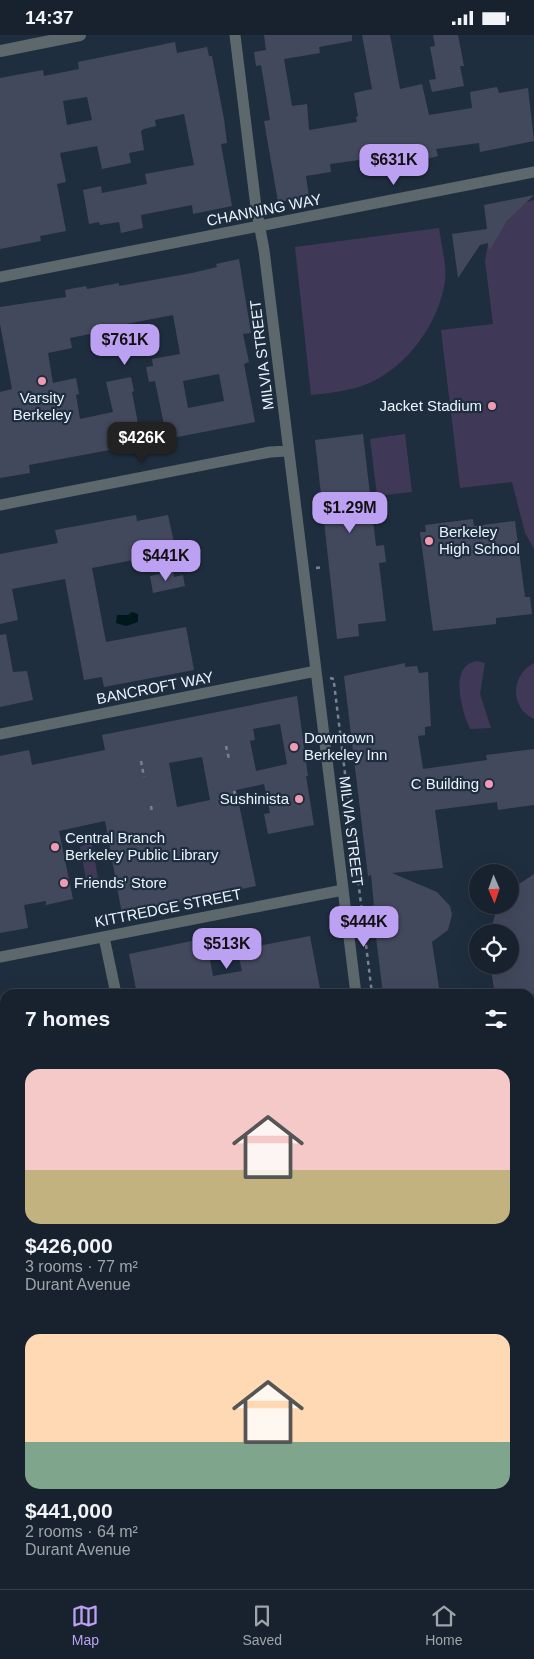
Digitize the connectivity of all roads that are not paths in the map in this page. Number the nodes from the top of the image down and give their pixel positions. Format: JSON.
{"nodes":[{"id":1,"x":80,"y":35,"type":"edge"},
{"id":2,"x":235,"y":35,"type":"edge"},
{"id":3,"x":0,"y":51,"type":"edge"},
{"id":4,"x":534,"y":172,"type":"edge"},
{"id":5,"x":260,"y":226,"type":"junction"},
{"id":6,"x":0,"y":277,"type":"edge"},
{"id":7,"x":288,"y":451,"type":"junction"},
{"id":8,"x":0,"y":505,"type":"edge"},
{"id":9,"x":316,"y":671,"type":"junction"},
{"id":10,"x":0,"y":734,"type":"edge"},
{"id":11,"x":343,"y":890,"type":"junction"},
{"id":12,"x":104,"y":937,"type":"junction"},
{"id":13,"x":0,"y":957,"type":"edge"},
{"id":14,"x":115,"y":989,"type":"edge"},
{"id":15,"x":355,"y":989,"type":"edge"}],
"edges":[{"from":1,"to":3,"type":"street"},
{"from":2,"to":5,"type":"street","name":"MILVIA STREET"},
{"from":4,"to":5,"type":"street","name":"CHANNING WAY"},
{"from":5,"to":6,"type":"street","name":"CHANNING WAY"},
{"from":5,"to":7,"type":"street","name":"MILVIA STREET"},
{"from":7,"to":8,"type":"street"},
{"from":7,"to":9,"type":"street","name":"MILVIA STREET"},
{"from":9,"to":10,"type":"street","name":"BANCROFT WAY"},
{"from":9,"to":11,"type":"street","name":"MILVIA STREET"},
{"from":11,"to":12,"type":"street","name":"KITTREDGE STREET"},
{"from":11,"to":15,"type":"street","name":"MILVIA STREET"},
{"from":12,"to":13,"type":"street","name":"KITTREDGE STREET"},
{"from":12,"to":14,"type":"street"}]}
